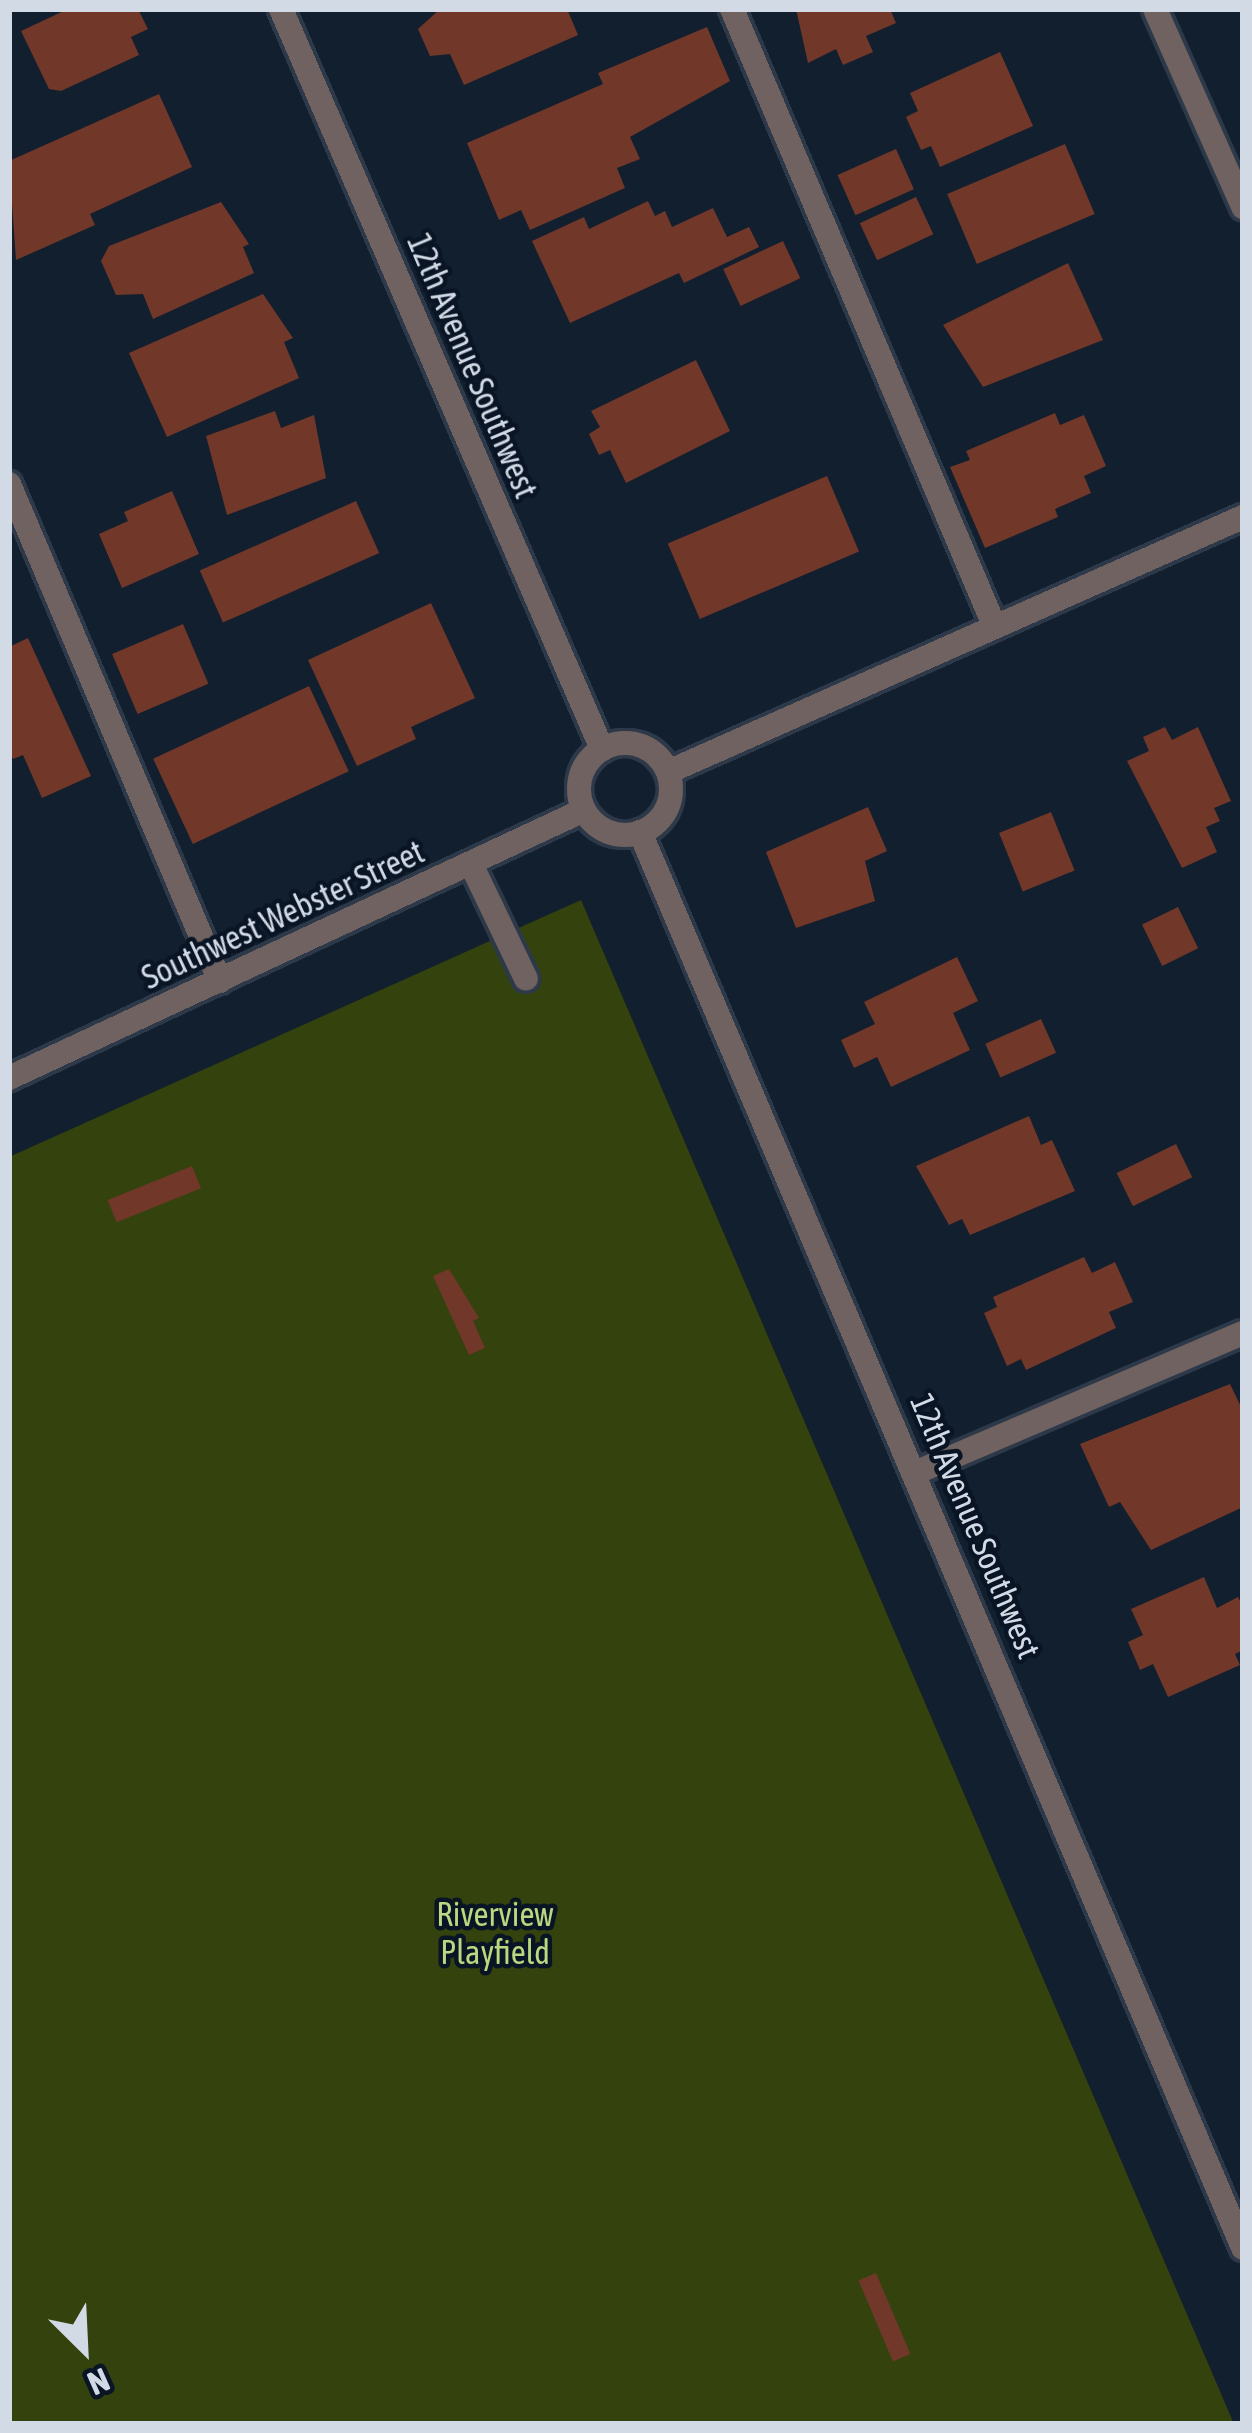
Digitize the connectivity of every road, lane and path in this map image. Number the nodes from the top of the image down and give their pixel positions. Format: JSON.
{"nodes":[{"id":1,"x":281,"y":9,"type":"edge"},
{"id":2,"x":732,"y":9,"type":"edge"},
{"id":3,"x":1155,"y":9,"type":"edge"},
{"id":4,"x":1243,"y":207,"type":"edge"},
{"id":5,"x":9,"y":484,"type":"edge"},
{"id":6,"x":1243,"y":517,"type":"edge"},
{"id":7,"x":994,"y":625,"type":"junction"},
{"id":8,"x":602,"y":749,"type":"junction"},
{"id":9,"x":668,"y":772,"type":"junction"},
{"id":10,"x":584,"y":810,"type":"junction"},
{"id":11,"x":640,"y":832,"type":"junction"},
{"id":12,"x":471,"y":864,"type":"junction"},
{"id":13,"x":526,"y":979,"type":"dead end"},
{"id":14,"x":220,"y":981,"type":"junction"},
{"id":15,"x":9,"y":1078,"type":"edge"},
{"id":16,"x":1243,"y":1333,"type":"edge"},
{"id":17,"x":917,"y":1472,"type":"junction"},
{"id":18,"x":1243,"y":2248,"type":"edge"}],
"edges":[{"from":1,"to":8,"type":"street","name":"12th Avenue Southwest"},
{"from":2,"to":7,"type":"street"},
{"from":3,"to":4,"type":"street"},
{"from":5,"to":14,"type":"street"},
{"from":6,"to":7,"type":"street"},
{"from":7,"to":9,"type":"street"},
{"from":8,"to":9,"type":"street"},
{"from":8,"to":10,"type":"street"},
{"from":9,"to":11,"type":"street"},
{"from":10,"to":11,"type":"street"},
{"from":10,"to":12,"type":"street","name":"Southwest Webster Street"},
{"from":11,"to":17,"type":"street","name":"12th Avenue Southwest"},
{"from":12,"to":13,"type":"street"},
{"from":12,"to":14,"type":"street","name":"Southwest Webster Street"},
{"from":14,"to":15,"type":"street","name":"Southwest Webster Street"},
{"from":16,"to":17,"type":"street"},
{"from":17,"to":18,"type":"street","name":"12th Avenue Southwest"}]}
